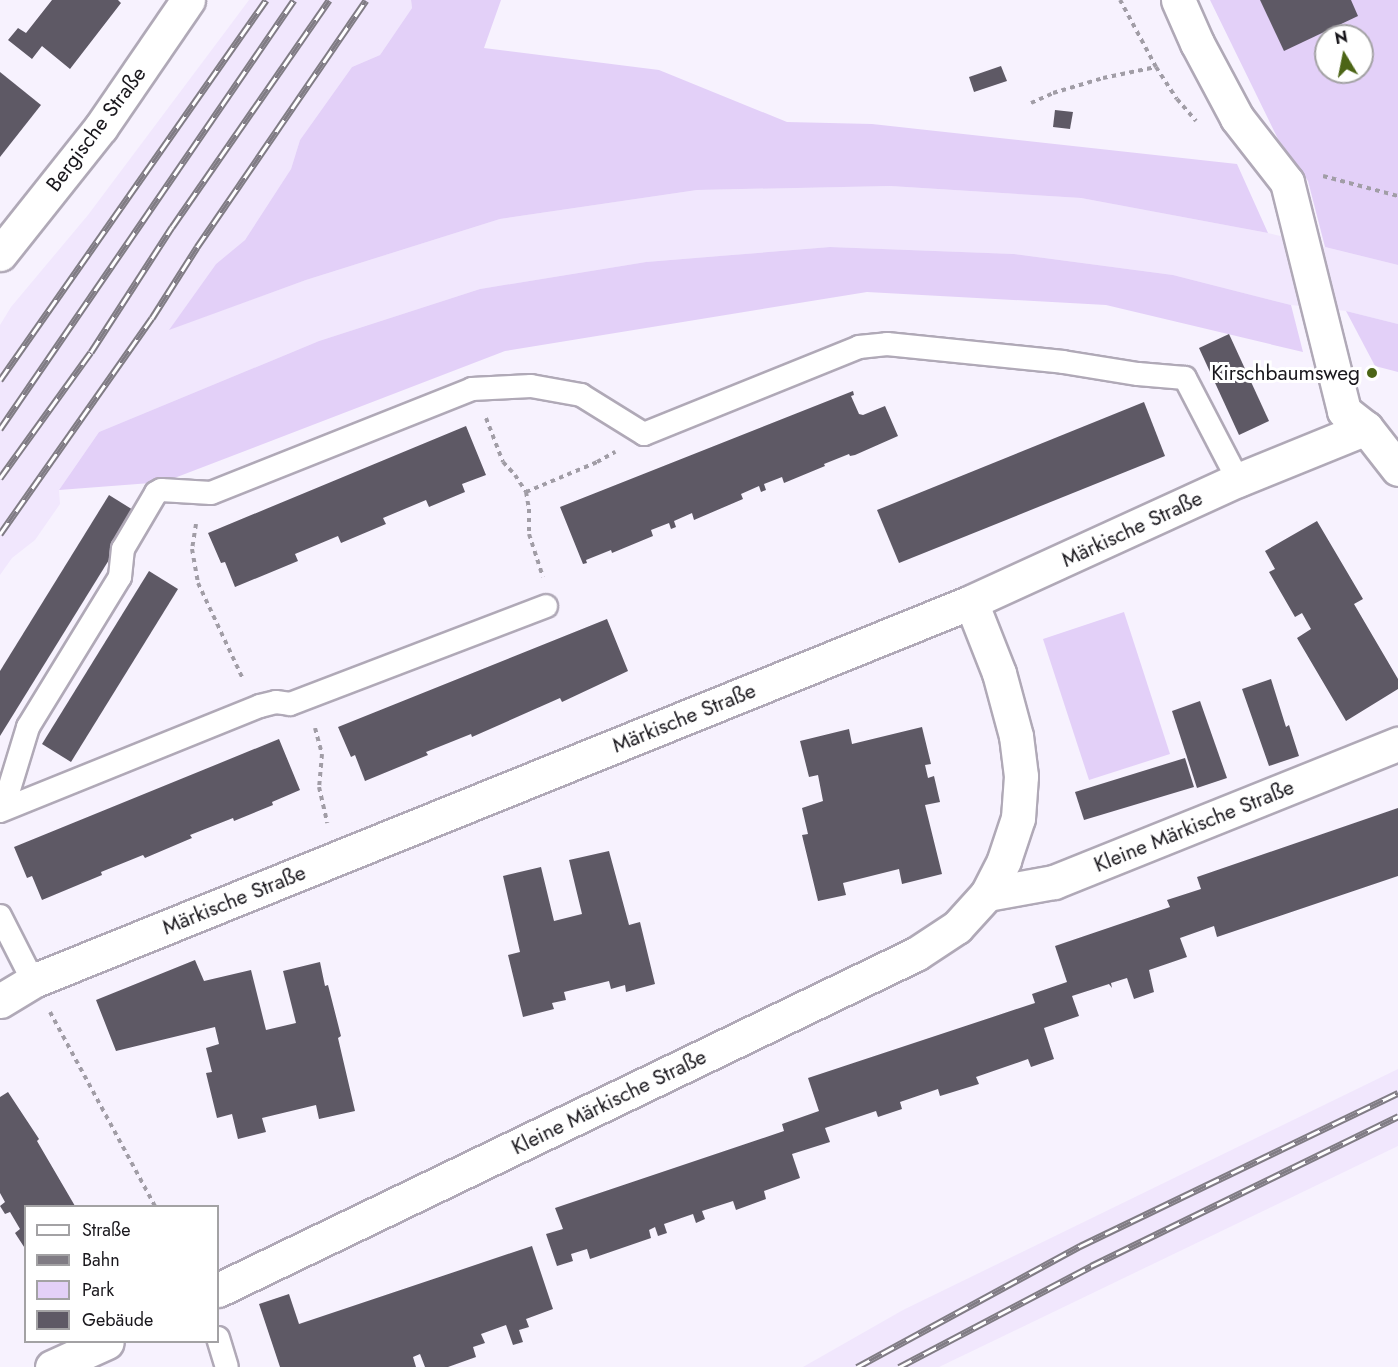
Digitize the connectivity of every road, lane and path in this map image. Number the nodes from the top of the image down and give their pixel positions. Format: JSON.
{"nodes":[{"id":1,"x":188,"y":0,"type":"edge"},
{"id":2,"x":1120,"y":0,"type":"edge"},
{"id":3,"x":1178,"y":0,"type":"edge"},
{"id":4,"x":1031,"y":103,"type":"dead end"},
{"id":5,"x":1324,"y":176,"type":"dead end"},
{"id":6,"x":1398,"y":196,"type":"edge"},
{"id":7,"x":0,"y":254,"type":"edge"},
{"id":8,"x":472,"y":389,"type":"junction"},
{"id":9,"x":1366,"y":428,"type":"junction"},
{"id":10,"x":644,"y":434,"type":"junction"},
{"id":11,"x":1398,"y":469,"type":"edge"},
{"id":12,"x":1238,"y":480,"type":"junction"},
{"id":13,"x":526,"y":492,"type":"junction"},
{"id":14,"x":211,"y":493,"type":"junction"},
{"id":15,"x":971,"y":602,"type":"junction"},
{"id":16,"x":546,"y":606,"type":"joint"},
{"id":17,"x":260,"y":706,"type":"junction"},
{"id":18,"x":314,"y":726,"type":"dead end"},
{"id":19,"x":1398,"y":744,"type":"edge"},
{"id":20,"x":2,"y":810,"type":"edge"},
{"id":21,"x":339,"y":858,"type":"junction"},
{"id":22,"x":987,"y":894,"type":"junction"},
{"id":23,"x":0,"y":916,"type":"edge"},
{"id":24,"x":33,"y":981,"type":"junction"},
{"id":25,"x":0,"y":1001,"type":"edge"},
{"id":26,"x":154,"y":1205,"type":"edge"},
{"id":27,"x":219,"y":1290,"type":"edge"},
{"id":28,"x":219,"y":1341,"type":"edge"},
{"id":29,"x":103,"y":1343,"type":"edge"},
{"id":30,"x":52,"y":1367,"type":"edge"},
{"id":31,"x":227,"y":1367,"type":"edge"}],
"edges":[{"from":1,"to":7,"type":"street","name":"Bergische Straße"},
{"from":2,"to":4,"type":"path"},
{"from":3,"to":9,"type":"street"},
{"from":5,"to":6,"type":"path"},
{"from":8,"to":10,"type":"lane"},
{"from":8,"to":13,"type":"path"},
{"from":8,"to":14,"type":"lane"},
{"from":9,"to":11,"type":"street"},
{"from":9,"to":12,"type":"street","name":"Märkische Straße"},
{"from":10,"to":12,"type":"lane"},
{"from":10,"to":13,"type":"path"},
{"from":12,"to":15,"type":"street","name":"Märkische Straße"},
{"from":13,"to":16,"type":"path"},
{"from":14,"to":17,"type":"path"},
{"from":14,"to":20,"type":"lane"},
{"from":15,"to":21,"type":"street","name":"Märkische Straße"},
{"from":15,"to":22,"type":"street","name":"Kleine Märkische Straße"},
{"from":16,"to":17,"type":"lane"},
{"from":17,"to":20,"type":"lane"},
{"from":18,"to":21,"type":"path"},
{"from":19,"to":22,"type":"street","name":"Kleine Märkische Straße"},
{"from":21,"to":24,"type":"street","name":"Märkische Straße"},
{"from":22,"to":27,"type":"street","name":"Kleine Märkische Straße"},
{"from":23,"to":24,"type":"lane"},
{"from":24,"to":25,"type":"street","name":"Märkische Straße"},
{"from":24,"to":26,"type":"path"},
{"from":28,"to":31,"type":"lane"},
{"from":29,"to":30,"type":"street"}]}
